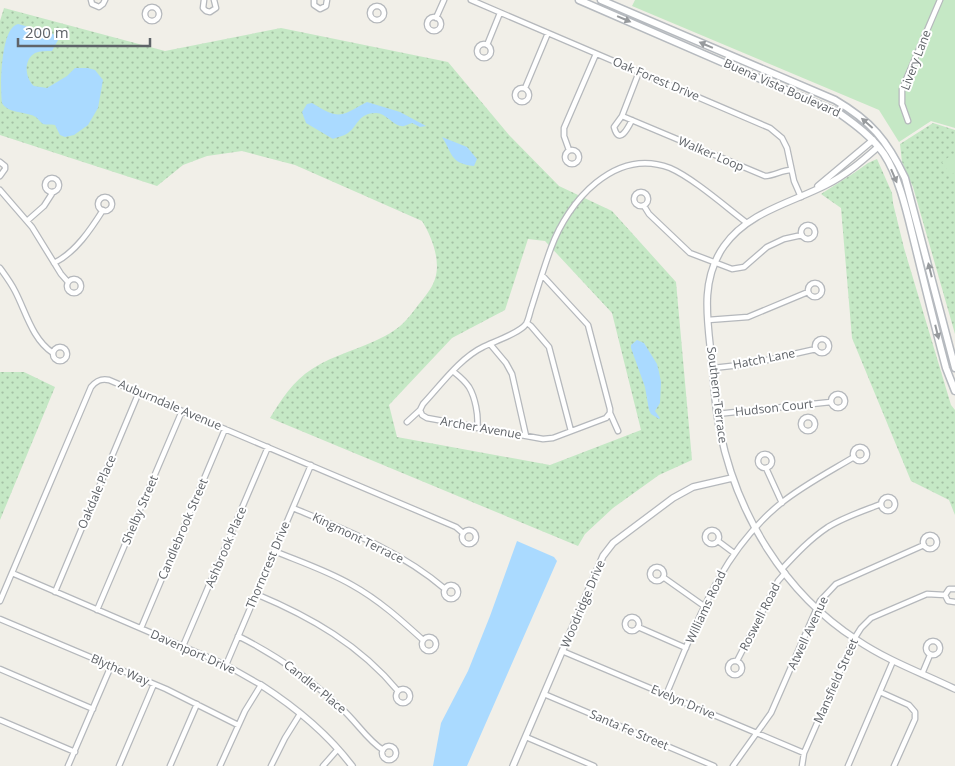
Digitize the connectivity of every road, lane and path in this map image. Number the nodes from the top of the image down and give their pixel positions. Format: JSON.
{"nodes":[{"id":1,"x":91,"y":0,"type":"edge"},
{"id":2,"x":105,"y":0,"type":"edge"},
{"id":3,"x":151,"y":0,"type":"edge"},
{"id":4,"x":204,"y":0,"type":"edge"},
{"id":5,"x":214,"y":0,"type":"edge"},
{"id":6,"x":314,"y":0,"type":"edge"},
{"id":7,"x":327,"y":0,"type":"edge"},
{"id":8,"x":382,"y":0,"type":"edge"},
{"id":9,"x":444,"y":0,"type":"edge"},
{"id":10,"x":471,"y":0,"type":"edge"},
{"id":11,"x":579,"y":0,"type":"edge"},
{"id":12,"x":601,"y":0,"type":"edge"},
{"id":13,"x":940,"y":0,"type":"edge"},
{"id":14,"x":379,"y":6,"type":"dead end"},
{"id":15,"x":152,"y":7,"type":"dead end"},
{"id":16,"x":500,"y":13,"type":"junction"},
{"id":17,"x":436,"y":18,"type":"dead end"},
{"id":18,"x":651,"y":22,"type":"junction"},
{"id":19,"x":648,"y":30,"type":"junction"},
{"id":20,"x":548,"y":33,"type":"junction"},
{"id":21,"x":487,"y":45,"type":"dead end"},
{"id":22,"x":596,"y":54,"type":"junction"},
{"id":23,"x":639,"y":72,"type":"junction"},
{"id":24,"x":525,"y":88,"type":"dead end"},
{"id":25,"x":622,"y":116,"type":"junction"},
{"id":26,"x":632,"y":120,"type":"junction"},
{"id":27,"x":908,"y":121,"type":"dead end"},
{"id":28,"x":880,"y":135,"type":"junction"},
{"id":29,"x":873,"y":140,"type":"junction"},
{"id":30,"x":885,"y":142,"type":"junction"},
{"id":31,"x":878,"y":147,"type":"junction"},
{"id":32,"x":569,"y":150,"type":"dead end"},
{"id":33,"x":0,"y":162,"type":"edge"},
{"id":34,"x":791,"y":170,"type":"junction"},
{"id":35,"x":0,"y":176,"type":"edge"},
{"id":36,"x":833,"y":178,"type":"junction"},
{"id":37,"x":0,"y":190,"type":"edge"},
{"id":38,"x":53,"y":192,"type":"dead end"},
{"id":39,"x":803,"y":195,"type":"junction"},
{"id":40,"x":644,"y":206,"type":"dead end"},
{"id":41,"x":103,"y":210,"type":"dead end"},
{"id":42,"x":27,"y":221,"type":"junction"},
{"id":43,"x":747,"y":223,"type":"junction"},
{"id":44,"x":802,"y":235,"type":"dead end"},
{"id":45,"x":54,"y":263,"type":"junction"},
{"id":46,"x":714,"y":264,"type":"junction"},
{"id":47,"x":0,"y":268,"type":"edge"},
{"id":48,"x":542,"y":275,"type":"junction"},
{"id":49,"x":68,"y":282,"type":"dead end"},
{"id":50,"x":808,"y":292,"type":"dead end"},
{"id":51,"x":708,"y":320,"type":"junction"},
{"id":52,"x":527,"y":323,"type":"junction"},
{"id":53,"x":490,"y":344,"type":"junction"},
{"id":54,"x":816,"y":349,"type":"dead end"},
{"id":55,"x":54,"y":352,"type":"dead end"},
{"id":56,"x":712,"y":368,"type":"junction"},
{"id":57,"x":955,"y":368,"type":"edge"},
{"id":58,"x":454,"y":372,"type":"junction"},
{"id":59,"x":955,"y":391,"type":"edge"},
{"id":60,"x":140,"y":392,"type":"junction"},
{"id":61,"x":831,"y":402,"type":"dead end"},
{"id":62,"x":807,"y":405,"type":"junction"},
{"id":63,"x":182,"y":410,"type":"junction"},
{"id":64,"x":420,"y":410,"type":"junction"},
{"id":65,"x":610,"y":413,"type":"junction"},
{"id":66,"x":717,"y":414,"type":"junction"},
{"id":67,"x":807,"y":417,"type":"dead end"},
{"id":68,"x":407,"y":422,"type":"dead end"},
{"id":69,"x":477,"y":428,"type":"junction"},
{"id":70,"x":226,"y":429,"type":"junction"},
{"id":71,"x":571,"y":431,"type":"junction"},
{"id":72,"x":618,"y":431,"type":"dead end"},
{"id":73,"x":526,"y":436,"type":"junction"},
{"id":74,"x":268,"y":447,"type":"junction"},
{"id":75,"x":854,"y":457,"type":"dead end"},
{"id":76,"x":311,"y":465,"type":"junction"},
{"id":77,"x":766,"y":468,"type":"dead end"},
{"id":78,"x":732,"y":478,"type":"junction"},
{"id":79,"x":782,"y":503,"type":"junction"},
{"id":80,"x":881,"y":504,"type":"dead end"},
{"id":81,"x":293,"y":508,"type":"junction"},
{"id":82,"x":754,"y":527,"type":"junction"},
{"id":83,"x":463,"y":533,"type":"dead end"},
{"id":84,"x":718,"y":541,"type":"dead end"},
{"id":85,"x":924,"y":545,"type":"dead end"},
{"id":86,"x":274,"y":551,"type":"junction"},
{"id":87,"x":734,"y":553,"type":"junction"},
{"id":88,"x":783,"y":571,"type":"junction"},
{"id":89,"x":12,"y":573,"type":"junction"},
{"id":90,"x":663,"y":577,"type":"dead end"},
{"id":91,"x":445,"y":589,"type":"dead end"},
{"id":92,"x":955,"y":589,"type":"edge"},
{"id":93,"x":54,"y":592,"type":"junction"},
{"id":94,"x":256,"y":594,"type":"junction"},
{"id":95,"x":945,"y":595,"type":"junction"},
{"id":96,"x":0,"y":601,"type":"edge"},
{"id":97,"x":955,"y":602,"type":"edge"},
{"id":98,"x":704,"y":606,"type":"junction"},
{"id":99,"x":817,"y":608,"type":"junction"},
{"id":100,"x":97,"y":610,"type":"junction"},
{"id":101,"x":0,"y":619,"type":"edge"},
{"id":102,"x":638,"y":627,"type":"dead end"},
{"id":103,"x":140,"y":628,"type":"junction"},
{"id":104,"x":238,"y":636,"type":"junction"},
{"id":105,"x":854,"y":639,"type":"junction"},
{"id":106,"x":423,"y":640,"type":"dead end"},
{"id":107,"x":183,"y":646,"type":"junction"},
{"id":108,"x":686,"y":648,"type":"junction"},
{"id":109,"x":562,"y":651,"type":"junction"},
{"id":110,"x":930,"y":655,"type":"dead end"},
{"id":111,"x":893,"y":661,"type":"junction"},
{"id":112,"x":738,"y":662,"type":"dead end"},
{"id":113,"x":226,"y":665,"type":"junction"},
{"id":114,"x":111,"y":666,"type":"junction"},
{"id":115,"x":0,"y":669,"type":"edge"},
{"id":116,"x":922,"y":674,"type":"junction"},
{"id":117,"x":154,"y":684,"type":"junction"},
{"id":118,"x":261,"y":685,"type":"junction"},
{"id":119,"x":955,"y":689,"type":"edge"},
{"id":120,"x":398,"y":691,"type":"dead end"},
{"id":121,"x":880,"y":692,"type":"junction"},
{"id":122,"x":544,"y":694,"type":"junction"},
{"id":123,"x":666,"y":695,"type":"junction"},
{"id":124,"x":197,"y":704,"type":"junction"},
{"id":125,"x":93,"y":709,"type":"junction"},
{"id":126,"x":300,"y":714,"type":"junction"},
{"id":127,"x":0,"y":720,"type":"edge"},
{"id":128,"x":238,"y":726,"type":"junction"},
{"id":129,"x":758,"y":734,"type":"junction"},
{"id":130,"x":526,"y":737,"type":"junction"},
{"id":131,"x":338,"y":749,"type":"junction"},
{"id":132,"x":383,"y":750,"type":"dead end"},
{"id":133,"x":74,"y":752,"type":"junction"},
{"id":134,"x":804,"y":753,"type":"junction"},
{"id":135,"x":68,"y":766,"type":"edge"},
{"id":136,"x":119,"y":766,"type":"edge"},
{"id":137,"x":170,"y":766,"type":"edge"},
{"id":138,"x":220,"y":766,"type":"edge"},
{"id":139,"x":272,"y":766,"type":"edge"},
{"id":140,"x":323,"y":766,"type":"edge"},
{"id":141,"x":352,"y":766,"type":"edge"},
{"id":142,"x":513,"y":766,"type":"edge"},
{"id":143,"x":594,"y":766,"type":"edge"},
{"id":144,"x":714,"y":766,"type":"edge"},
{"id":145,"x":734,"y":766,"type":"edge"},
{"id":146,"x":802,"y":766,"type":"edge"},
{"id":147,"x":848,"y":766,"type":"edge"},
{"id":148,"x":894,"y":766,"type":"edge"}],
"edges":[{"from":1,"to":2,"type":"street"},
{"from":3,"to":15,"type":"street"},
{"from":4,"to":5,"type":"street"},
{"from":6,"to":7,"type":"street"},
{"from":8,"to":14,"type":"street"},
{"from":9,"to":17,"type":"street"},
{"from":10,"to":16,"type":"street","name":"Oak Forest Drive"},
{"from":11,"to":19,"type":"main road","name":"Buena Vista Boulevard","one_way":true},
{"from":12,"to":18,"type":"main road","name":"Buena Vista Boulevard"},
{"from":13,"to":27,"type":"street","name":"Livery Lane"},
{"from":16,"to":20,"type":"street","name":"Oak Forest Drive"},
{"from":16,"to":21,"type":"street"},
{"from":18,"to":19,"type":"main road"},
{"from":28,"to":18,"type":"main road","name":"Buena Vista Boulevard","one_way":true},
{"from":19,"to":29,"type":"main road","name":"Buena Vista Boulevard"},
{"from":20,"to":22,"type":"street","name":"Oak Forest Drive"},
{"from":20,"to":24,"type":"street"},
{"from":22,"to":23,"type":"street","name":"Oak Forest Drive"},
{"from":22,"to":32,"type":"street"},
{"from":23,"to":25,"type":"street"},
{"from":23,"to":34,"type":"street","name":"Oak Forest Drive"},
{"from":25,"to":26,"type":"street","name":"Walker Loop"},
{"from":25,"to":26,"type":"street"},
{"from":26,"to":34,"type":"street","name":"Walker Loop"},
{"from":28,"to":29,"type":"main road"},
{"from":28,"to":30,"type":"main road","name":"Buena Vista Boulevard"},
{"from":29,"to":31,"type":"main road","name":"Buena Vista Boulevard"},
{"from":29,"to":36,"type":"street","name":"Southern Terrace"},
{"from":30,"to":31,"type":"main road"},
{"from":57,"to":30,"type":"main road","name":"Buena Vista Boulevard","one_way":true},
{"from":31,"to":36,"type":"street","name":"Southern Terrace"},
{"from":31,"to":59,"type":"main road","name":"Buena Vista Boulevard","one_way":true},
{"from":33,"to":35,"type":"street"},
{"from":34,"to":39,"type":"street","name":"Oak Forest Drive"},
{"from":36,"to":39,"type":"street","name":"Southern Terrace"},
{"from":37,"to":42,"type":"street"},
{"from":38,"to":42,"type":"street"},
{"from":39,"to":43,"type":"street","name":"Southern Terrace"},
{"from":40,"to":46,"type":"street"},
{"from":41,"to":45,"type":"street"},
{"from":42,"to":45,"type":"street"},
{"from":43,"to":46,"type":"street","name":"Southern Terrace"},
{"from":43,"to":48,"type":"street"},
{"from":44,"to":46,"type":"street"},
{"from":45,"to":49,"type":"street"},
{"from":46,"to":51,"type":"street","name":"Southern Terrace"},
{"from":47,"to":55,"type":"street"},
{"from":48,"to":52,"type":"street"},
{"from":48,"to":65,"type":"street"},
{"from":50,"to":51,"type":"street"},
{"from":51,"to":56,"type":"street","name":"Southern Terrace"},
{"from":52,"to":53,"type":"street"},
{"from":52,"to":71,"type":"street"},
{"from":53,"to":58,"type":"street"},
{"from":53,"to":73,"type":"street"},
{"from":54,"to":56,"type":"street","name":"Hatch Lane"},
{"from":56,"to":66,"type":"street","name":"Southern Terrace"},
{"from":58,"to":64,"type":"street"},
{"from":58,"to":69,"type":"street"},
{"from":60,"to":63,"type":"street","name":"Auburndale Avenue"},
{"from":60,"to":89,"type":"street","name":"Auburndale Avenue"},
{"from":60,"to":93,"type":"street","name":"Oakdale Place"},
{"from":61,"to":62,"type":"street","name":"Hudson Court"},
{"from":62,"to":66,"type":"street","name":"Hudson Court"},
{"from":62,"to":67,"type":"street"},
{"from":63,"to":70,"type":"street","name":"Auburndale Avenue"},
{"from":63,"to":100,"type":"street","name":"Shelby Street"},
{"from":64,"to":68,"type":"street"},
{"from":64,"to":69,"type":"street","name":"Archer Avenue"},
{"from":65,"to":71,"type":"street","name":"Archer Avenue"},
{"from":65,"to":72,"type":"street"},
{"from":66,"to":78,"type":"street","name":"Southern Terrace"},
{"from":69,"to":73,"type":"street","name":"Archer Avenue"},
{"from":70,"to":74,"type":"street","name":"Auburndale Avenue"},
{"from":70,"to":103,"type":"street","name":"Candlebrook Street"},
{"from":71,"to":73,"type":"street","name":"Archer Avenue"},
{"from":74,"to":76,"type":"street","name":"Auburndale Avenue"},
{"from":74,"to":107,"type":"street","name":"Ashbrook Place"},
{"from":75,"to":79,"type":"street","name":"Williams Road"},
{"from":76,"to":81,"type":"street","name":"Thorncrest Drive"},
{"from":76,"to":83,"type":"street","name":"Auburndale Avenue"},
{"from":77,"to":79,"type":"street"},
{"from":78,"to":82,"type":"street","name":"Southern Terrace"},
{"from":78,"to":109,"type":"street","name":"Woodridge Drive"},
{"from":79,"to":82,"type":"street","name":"Williams Road"},
{"from":80,"to":88,"type":"street","name":"Roswell Road"},
{"from":81,"to":86,"type":"street","name":"Thorncrest Drive"},
{"from":81,"to":91,"type":"street","name":"Kingmont Terrace"},
{"from":82,"to":87,"type":"street","name":"Williams Road"},
{"from":82,"to":88,"type":"street","name":"Southern Terrace"},
{"from":84,"to":87,"type":"street"},
{"from":85,"to":99,"type":"street","name":"Atwell Avenue"},
{"from":86,"to":94,"type":"street","name":"Thorncrest Drive"},
{"from":86,"to":106,"type":"street"},
{"from":87,"to":98,"type":"street","name":"Williams Road"},
{"from":88,"to":99,"type":"street","name":"Southern Terrace"},
{"from":88,"to":112,"type":"street","name":"Roswell Road"},
{"from":89,"to":93,"type":"street","name":"Davenport Drive"},
{"from":89,"to":96,"type":"street","name":"Auburndale Avenue"},
{"from":90,"to":98,"type":"street"},
{"from":92,"to":95,"type":"street","name":"Mansfield Street"},
{"from":93,"to":100,"type":"street","name":"Davenport Drive"},
{"from":94,"to":104,"type":"street","name":"Thorncrest Drive"},
{"from":94,"to":120,"type":"street"},
{"from":95,"to":97,"type":"street"},
{"from":95,"to":105,"type":"street","name":"Mansfield Street"},
{"from":98,"to":108,"type":"street","name":"Williams Road"},
{"from":99,"to":105,"type":"street","name":"Southern Terrace"},
{"from":99,"to":129,"type":"street","name":"Atwell Avenue"},
{"from":100,"to":103,"type":"street","name":"Davenport Drive"},
{"from":101,"to":114,"type":"street","name":"Blythe Way"},
{"from":102,"to":108,"type":"street"},
{"from":103,"to":107,"type":"street","name":"Davenport Drive"},
{"from":104,"to":113,"type":"street","name":"Thorncrest Drive"},
{"from":104,"to":132,"type":"street","name":"Candler Place"},
{"from":105,"to":111,"type":"street","name":"Southern Terrace"},
{"from":105,"to":134,"type":"street","name":"Mansfield Street"},
{"from":107,"to":113,"type":"street","name":"Davenport Drive"},
{"from":108,"to":123,"type":"street","name":"Williams Road"},
{"from":109,"to":122,"type":"street","name":"Woodridge Drive"},
{"from":109,"to":123,"type":"street","name":"Evelyn Drive"},
{"from":110,"to":116,"type":"street"},
{"from":111,"to":116,"type":"street","name":"Southern Terrace"},
{"from":111,"to":121,"type":"street"},
{"from":113,"to":118,"type":"street","name":"Davenport Drive"},
{"from":114,"to":117,"type":"street","name":"Blythe Way"},
{"from":114,"to":125,"type":"street"},
{"from":115,"to":125,"type":"street"},
{"from":116,"to":119,"type":"street","name":"Southern Terrace"},
{"from":117,"to":124,"type":"street","name":"Blythe Way"},
{"from":117,"to":136,"type":"street"},
{"from":118,"to":126,"type":"street","name":"Davenport Drive"},
{"from":118,"to":128,"type":"street"},
{"from":121,"to":147,"type":"street"},
{"from":121,"to":148,"type":"street"},
{"from":122,"to":130,"type":"street","name":"Woodridge Drive"},
{"from":122,"to":144,"type":"street","name":"Santa Fe Street"},
{"from":123,"to":129,"type":"street","name":"Evelyn Drive"},
{"from":124,"to":128,"type":"street","name":"Blythe Way"},
{"from":124,"to":137,"type":"street"},
{"from":125,"to":133,"type":"street"},
{"from":126,"to":131,"type":"street","name":"Davenport Drive"},
{"from":126,"to":139,"type":"street"},
{"from":127,"to":133,"type":"street"},
{"from":128,"to":138,"type":"street"},
{"from":129,"to":134,"type":"street","name":"Evelyn Drive"},
{"from":129,"to":145,"type":"street","name":"Atwell Avenue"},
{"from":130,"to":142,"type":"street","name":"Woodridge Drive"},
{"from":130,"to":143,"type":"street"},
{"from":131,"to":140,"type":"street"},
{"from":131,"to":141,"type":"street","name":"Davenport Drive"},
{"from":133,"to":135,"type":"street"},
{"from":134,"to":146,"type":"street","name":"Mansfield Street"}]}
